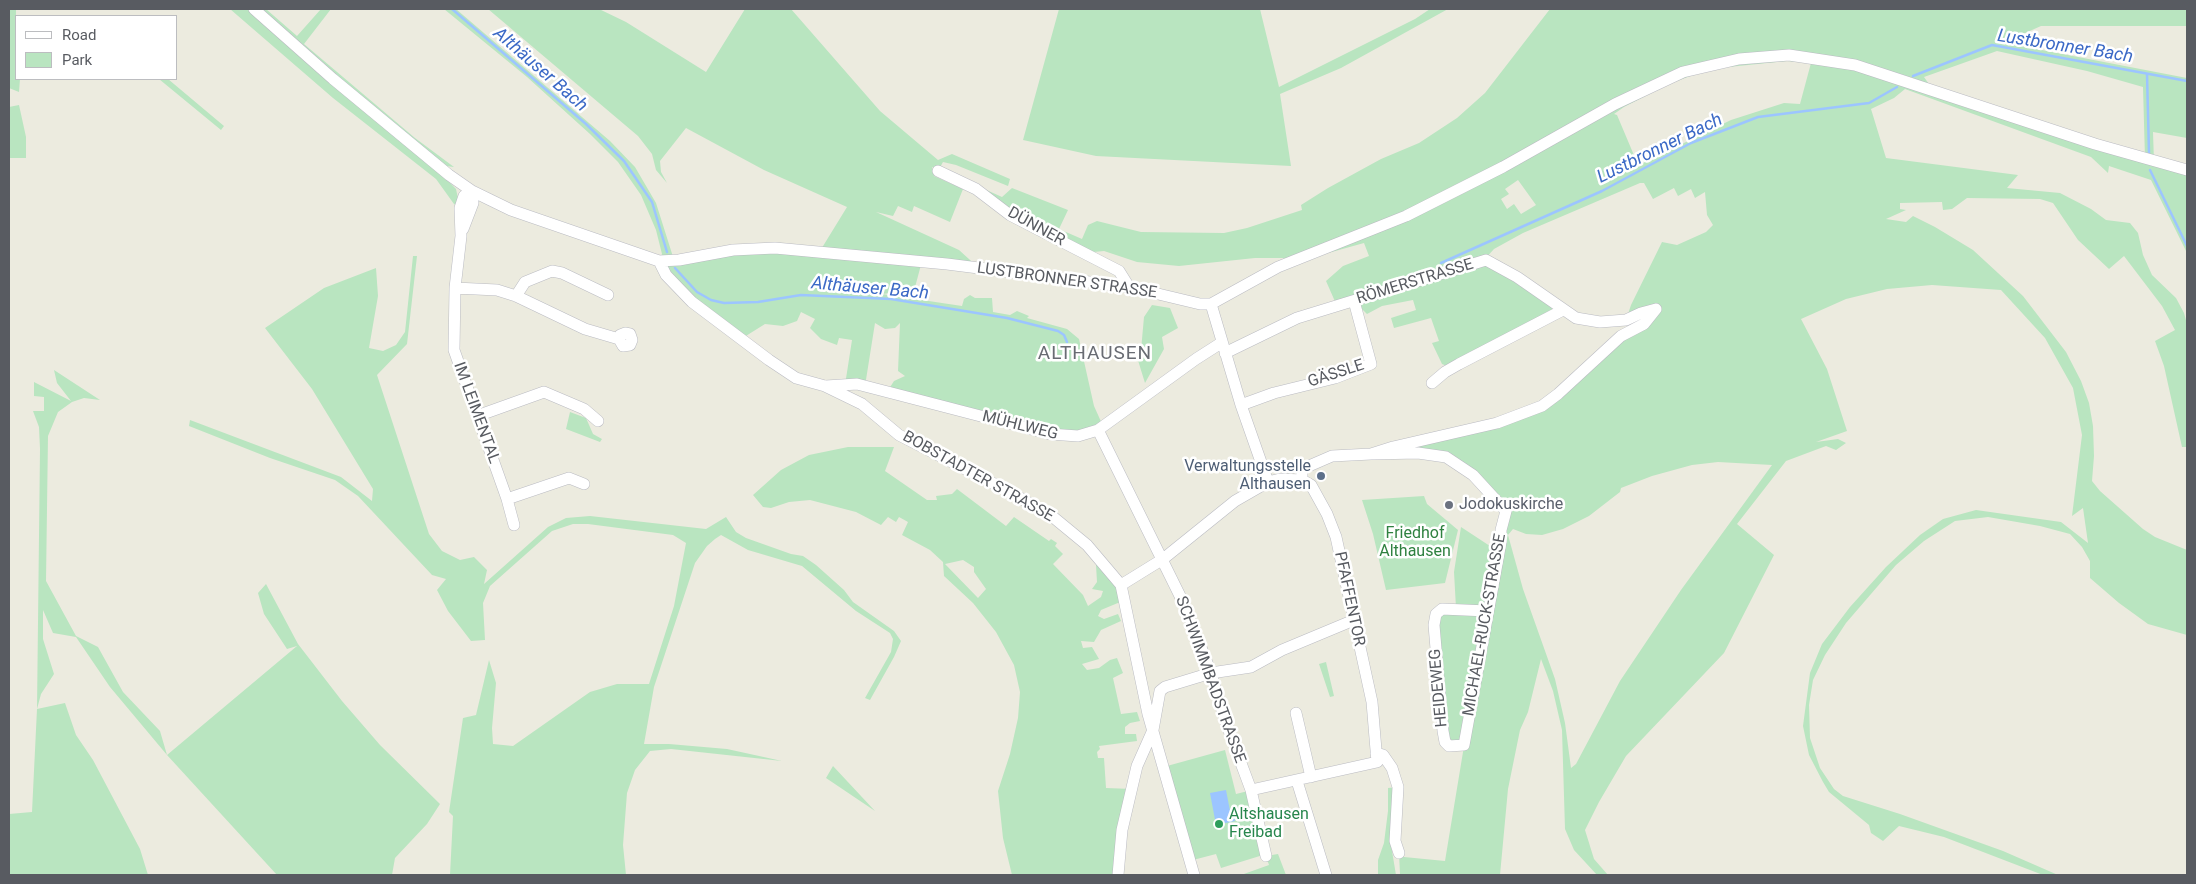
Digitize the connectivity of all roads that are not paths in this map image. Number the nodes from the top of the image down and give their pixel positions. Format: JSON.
{"nodes":[{"id":1,"x":254,"y":9,"type":"edge"},
{"id":2,"x":2187,"y":170,"type":"edge"},
{"id":3,"x":938,"y":171,"type":"dead end"},
{"id":4,"x":472,"y":191,"type":"junction"},
{"id":5,"x":659,"y":261,"type":"junction"},
{"id":6,"x":1129,"y":287,"type":"junction"},
{"id":7,"x":455,"y":288,"type":"junction"},
{"id":8,"x":608,"y":295,"type":"dead end"},
{"id":9,"x":516,"y":296,"type":"junction"},
{"id":10,"x":1354,"y":301,"type":"junction"},
{"id":11,"x":1211,"y":304,"type":"junction"},
{"id":12,"x":1656,"y":309,"type":"joint"},
{"id":13,"x":1563,"y":310,"type":"junction"},
{"id":14,"x":619,"y":339,"type":"dead end"},
{"id":15,"x":1223,"y":348,"type":"junction"},
{"id":16,"x":1432,"y":383,"type":"dead end"},
{"id":17,"x":825,"y":386,"type":"junction"},
{"id":18,"x":1241,"y":405,"type":"junction"},
{"id":19,"x":476,"y":416,"type":"junction"},
{"id":20,"x":598,"y":421,"type":"dead end"},
{"id":21,"x":1098,"y":430,"type":"junction"},
{"id":22,"x":1371,"y":454,"type":"junction"},
{"id":23,"x":1302,"y":480,"type":"junction"},
{"id":24,"x":1268,"y":482,"type":"junction"},
{"id":25,"x":584,"y":484,"type":"dead end"},
{"id":26,"x":507,"y":499,"type":"junction"},
{"id":27,"x":514,"y":526,"type":"dead end"},
{"id":28,"x":1162,"y":559,"type":"junction"},
{"id":29,"x":1121,"y":585,"type":"junction"},
{"id":30,"x":1487,"y":611,"type":"junction"},
{"id":31,"x":1354,"y":620,"type":"junction"},
{"id":32,"x":1212,"y":673,"type":"junction"},
{"id":33,"x":1296,"y":713,"type":"dead end"},
{"id":34,"x":1153,"y":730,"type":"junction"},
{"id":35,"x":1464,"y":745,"type":"joint"},
{"id":36,"x":1377,"y":758,"type":"junction"},
{"id":37,"x":1311,"y":777,"type":"junction"},
{"id":38,"x":1297,"y":780,"type":"junction"},
{"id":39,"x":1251,"y":790,"type":"junction"},
{"id":40,"x":1399,"y":853,"type":"dead end"},
{"id":41,"x":1266,"y":856,"type":"dead end"},
{"id":42,"x":1118,"y":875,"type":"edge"},
{"id":43,"x":1194,"y":875,"type":"edge"},
{"id":44,"x":1326,"y":875,"type":"edge"}],
"edges":[{"from":1,"to":4,"type":"street"},
{"from":2,"to":11,"type":"street"},
{"from":3,"to":6,"type":"street","name":"DÜNNER"},
{"from":4,"to":5,"type":"street"},
{"from":4,"to":7,"type":"street","name":"IM LEIMENTAL"},
{"from":5,"to":6,"type":"street","name":"LUSTBRONNER STRASSE"},
{"from":5,"to":17,"type":"street","name":"BOBSTADTER STRASSE"},
{"from":6,"to":11,"type":"street","name":"LUSTBRONNER STRASSE"},
{"from":7,"to":9,"type":"street"},
{"from":7,"to":19,"type":"street","name":"IM LEIMENTAL"},
{"from":8,"to":9,"type":"street"},
{"from":9,"to":14,"type":"street"},
{"from":10,"to":13,"type":"street","name":"RÖMERSTRASSE"},
{"from":10,"to":15,"type":"street","name":"RÖMERSTRASSE"},
{"from":10,"to":18,"type":"street","name":"GÄSSLE"},
{"from":11,"to":15,"type":"street"},
{"from":12,"to":13,"type":"street","name":"RÖMERSTRASSE"},
{"from":12,"to":22,"type":"street","name":"MICHAEL-RUCK-STRASSE"},
{"from":13,"to":16,"type":"street"},
{"from":15,"to":18,"type":"street"},
{"from":15,"to":21,"type":"street","name":"MÜHLWEG"},
{"from":17,"to":21,"type":"street","name":"MÜHLWEG"},
{"from":17,"to":29,"type":"street","name":"BOBSTADTER STRASSE"},
{"from":18,"to":24,"type":"street"},
{"from":19,"to":20,"type":"street"},
{"from":19,"to":26,"type":"street","name":"IM LEIMENTAL"},
{"from":21,"to":28,"type":"street","name":"SCHWIMMBADSTRASSE"},
{"from":22,"to":23,"type":"street","name":"MICHAEL-RUCK-STRASSE"},
{"from":22,"to":30,"type":"street","name":"MICHAEL-RUCK-STRASSE"},
{"from":23,"to":24,"type":"street"},
{"from":23,"to":31,"type":"street","name":"PFAFFENTOR"},
{"from":24,"to":28,"type":"street"},
{"from":25,"to":26,"type":"street"},
{"from":26,"to":27,"type":"street","name":"IM LEIMENTAL"},
{"from":28,"to":29,"type":"street"},
{"from":28,"to":32,"type":"street","name":"SCHWIMMBADSTRASSE"},
{"from":29,"to":34,"type":"street","name":"BOBSTADTER STRASSE"},
{"from":30,"to":35,"type":"street","name":"MICHAEL-RUCK-STRASSE"},
{"from":30,"to":35,"type":"street","name":"HEIDEWEG"},
{"from":31,"to":32,"type":"street"},
{"from":31,"to":36,"type":"street","name":"PFAFFENTOR"},
{"from":32,"to":34,"type":"street"},
{"from":32,"to":39,"type":"street","name":"SCHWIMMBADSTRASSE"},
{"from":33,"to":37,"type":"street"},
{"from":34,"to":42,"type":"street"},
{"from":34,"to":43,"type":"street","name":"BOBSTADTER STRASSE"},
{"from":36,"to":37,"type":"street"},
{"from":36,"to":40,"type":"street"},
{"from":37,"to":38,"type":"street"},
{"from":38,"to":39,"type":"street"},
{"from":38,"to":44,"type":"street"},
{"from":39,"to":41,"type":"street","name":"SCHWIMMBADSTRASSE"}]}
